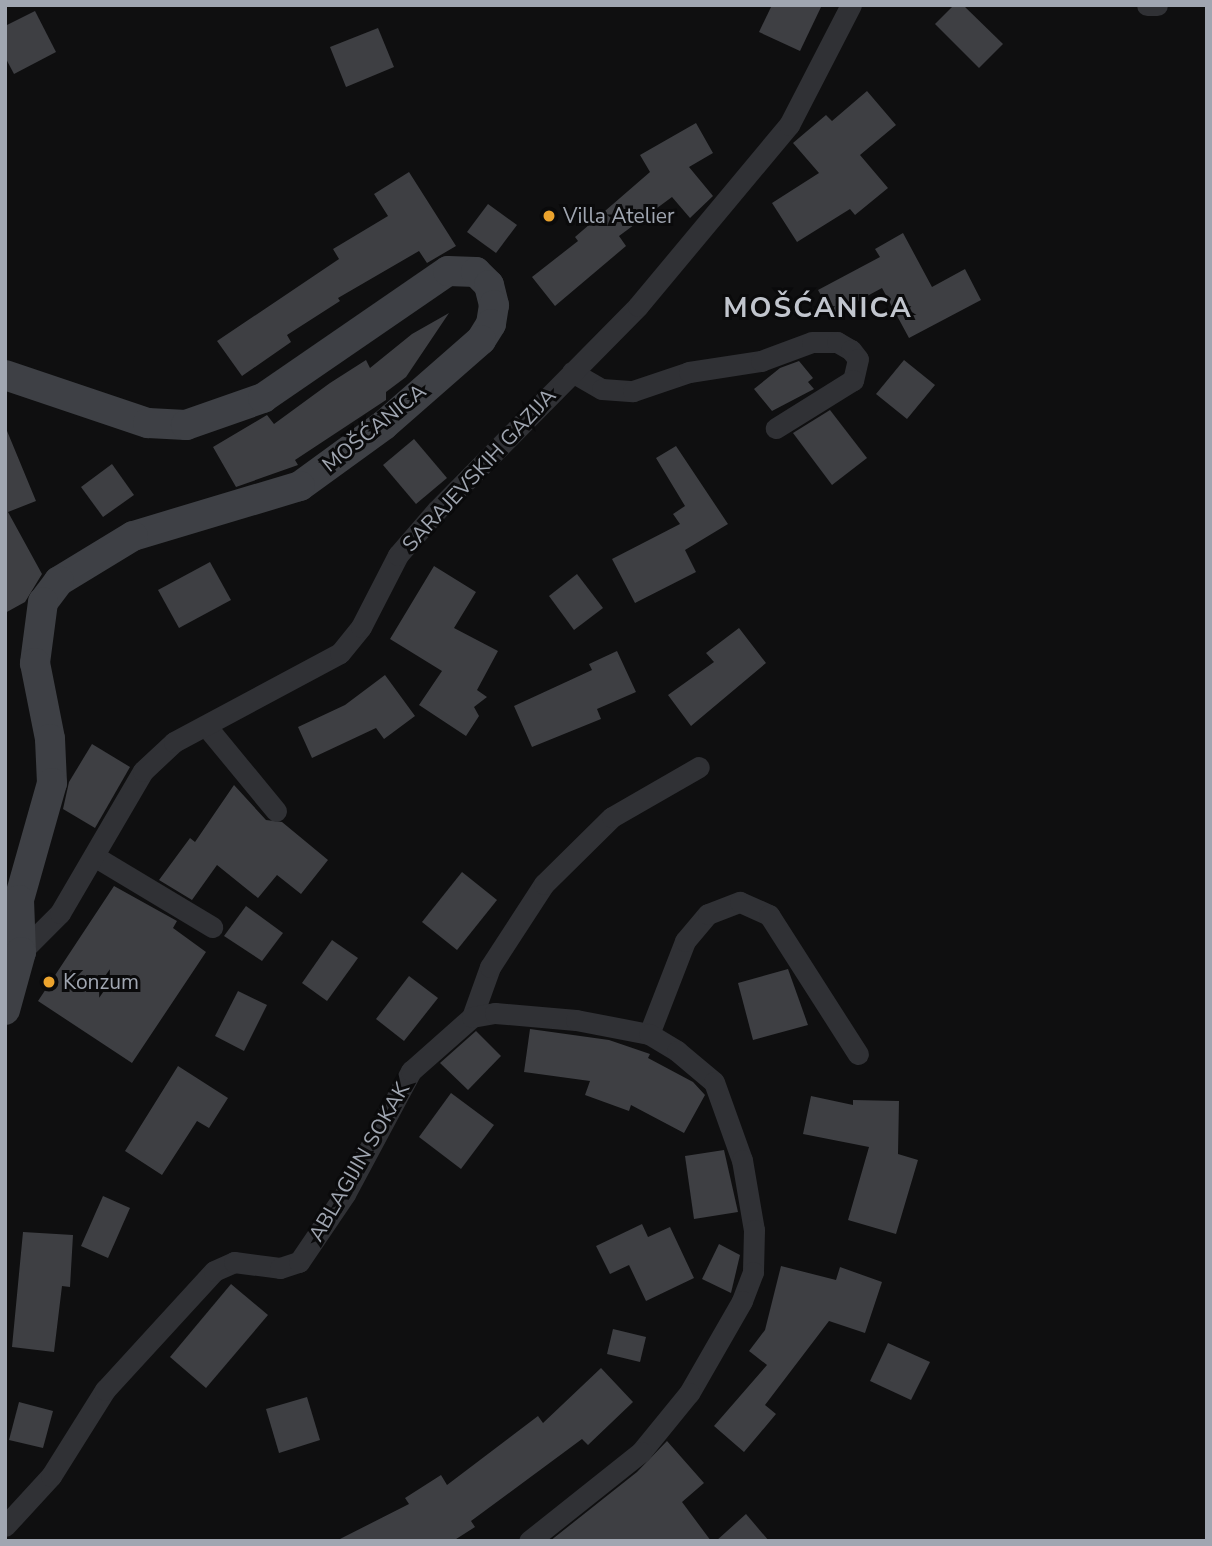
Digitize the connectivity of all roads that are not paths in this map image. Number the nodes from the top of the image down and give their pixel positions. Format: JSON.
{"nodes":[{"id":1,"x":851,"y":5,"type":"edge"},
{"id":2,"x":1147,"y":5,"type":"edge"},
{"id":3,"x":1157,"y":5,"type":"edge"},
{"id":4,"x":572,"y":372,"type":"junction"},
{"id":5,"x":5,"y":375,"type":"edge"},
{"id":6,"x":776,"y":428,"type":"dead end"},
{"id":7,"x":206,"y":726,"type":"junction"},
{"id":8,"x":699,"y":767,"type":"dead end"},
{"id":9,"x":276,"y":811,"type":"dead end"},
{"id":10,"x":94,"y":856,"type":"junction"},
{"id":11,"x":212,"y":927,"type":"dead end"},
{"id":12,"x":21,"y":951,"type":"junction"},
{"id":13,"x":5,"y":1010,"type":"edge"},
{"id":14,"x":472,"y":1017,"type":"junction"},
{"id":15,"x":649,"y":1034,"type":"junction"},
{"id":16,"x":858,"y":1054,"type":"dead end"},
{"id":17,"x":5,"y":1526,"type":"edge"},
{"id":18,"x":529,"y":1541,"type":"edge"}],
"edges":[{"from":1,"to":4,"type":"street","name":"SARAJEVSKIH GAZIJA"},
{"from":2,"to":3,"type":"street"},
{"from":4,"to":6,"type":"street"},
{"from":4,"to":7,"type":"street","name":"SARAJEVSKIH GAZIJA"},
{"from":5,"to":12,"type":"main road","name":"MOŠĆANICA"},
{"from":7,"to":9,"type":"street"},
{"from":7,"to":10,"type":"street","name":"SARAJEVSKIH GAZIJA"},
{"from":8,"to":14,"type":"street"},
{"from":10,"to":11,"type":"street"},
{"from":10,"to":12,"type":"street","name":"SARAJEVSKIH GAZIJA"},
{"from":12,"to":13,"type":"main road"},
{"from":14,"to":15,"type":"street"},
{"from":14,"to":17,"type":"street","name":"ABLAGIJIN SOKAK"},
{"from":15,"to":16,"type":"street"},
{"from":15,"to":18,"type":"street"}]}
